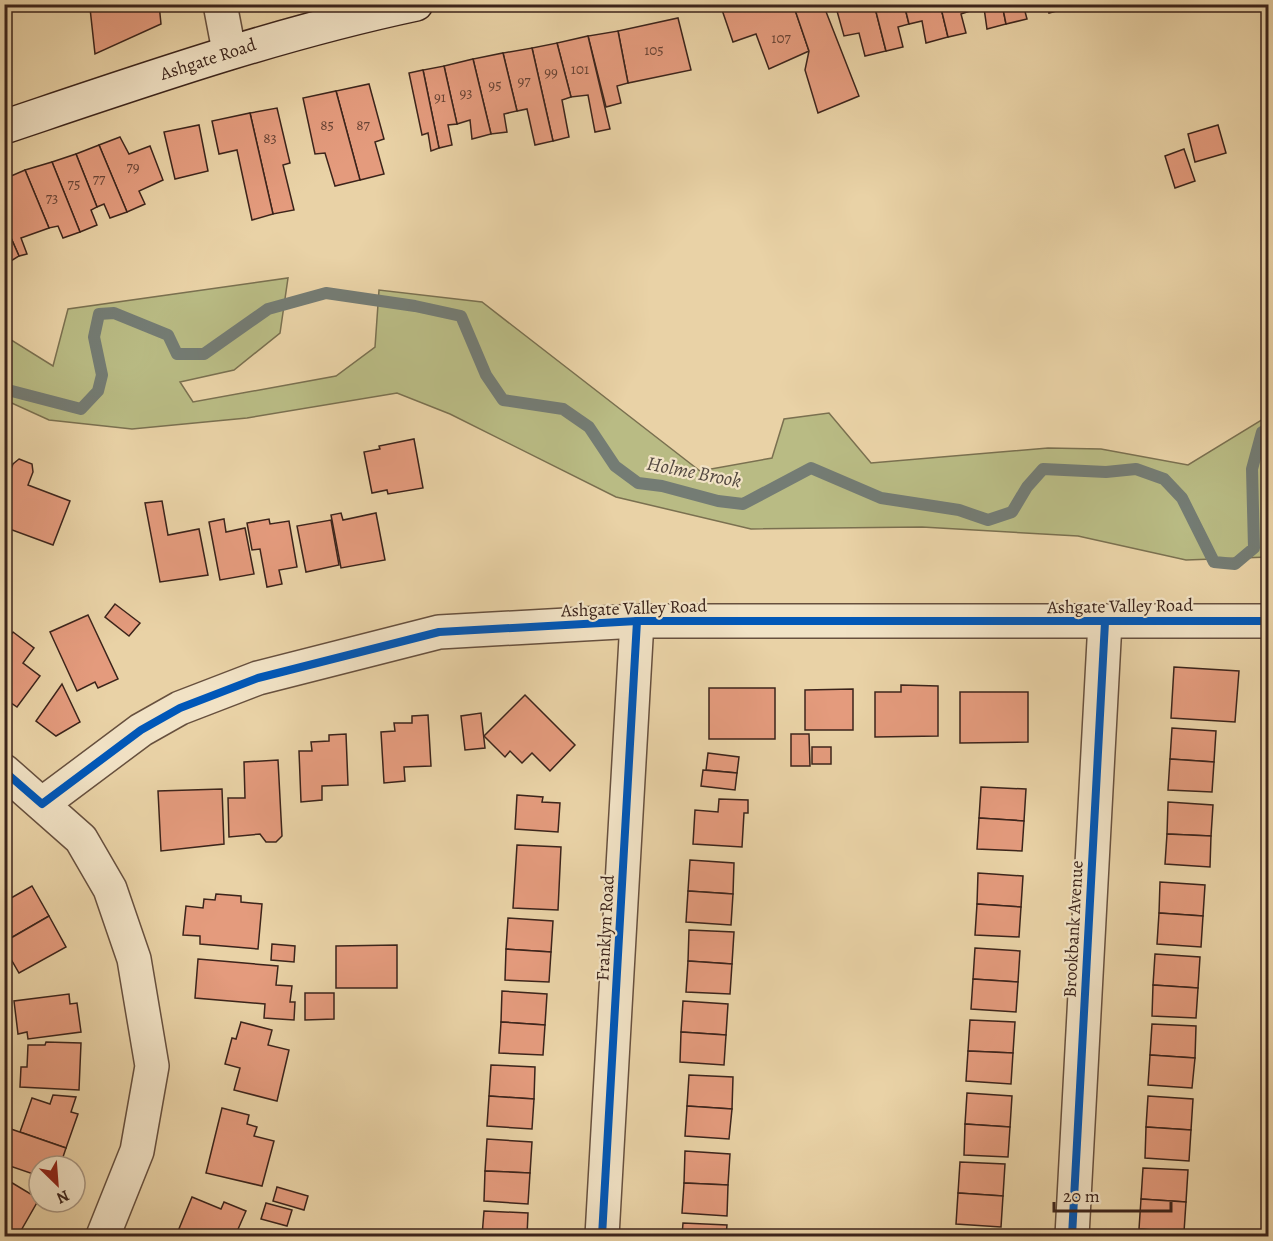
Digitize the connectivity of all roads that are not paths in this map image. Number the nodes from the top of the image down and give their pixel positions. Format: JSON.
{"nodes":[{"id":1,"x":220,"y":4,"type":"edge"},
{"id":2,"x":416,"y":4,"type":"edge"},
{"id":3,"x":229,"y":51,"type":"junction"},
{"id":4,"x":4,"y":127,"type":"edge"},
{"id":5,"x":637,"y":621,"type":"junction"},
{"id":6,"x":1269,"y":621,"type":"edge"},
{"id":7,"x":1105,"y":622,"type":"junction"},
{"id":8,"x":4,"y":771,"type":"edge"},
{"id":9,"x":42,"y":804,"type":"junction"},
{"id":10,"x":103,"y":1236,"type":"edge"},
{"id":11,"x":603,"y":1236,"type":"edge"},
{"id":12,"x":1072,"y":1236,"type":"edge"}],
"edges":[{"from":1,"to":3,"type":"street"},
{"from":2,"to":3,"type":"street","name":"Ashgate Road"},
{"from":3,"to":4,"type":"street","name":"Ashgate Road"},
{"from":5,"to":7,"type":"street","name":"Ashgate Valley Road"},
{"from":5,"to":9,"type":"street","name":"Ashgate Valley Road"},
{"from":5,"to":11,"type":"street","name":"Franklyn Road"},
{"from":6,"to":7,"type":"street","name":"Ashgate Valley Road"},
{"from":7,"to":12,"type":"street","name":"Brookbank Avenue"},
{"from":8,"to":9,"type":"street"},
{"from":9,"to":10,"type":"street"}]}
